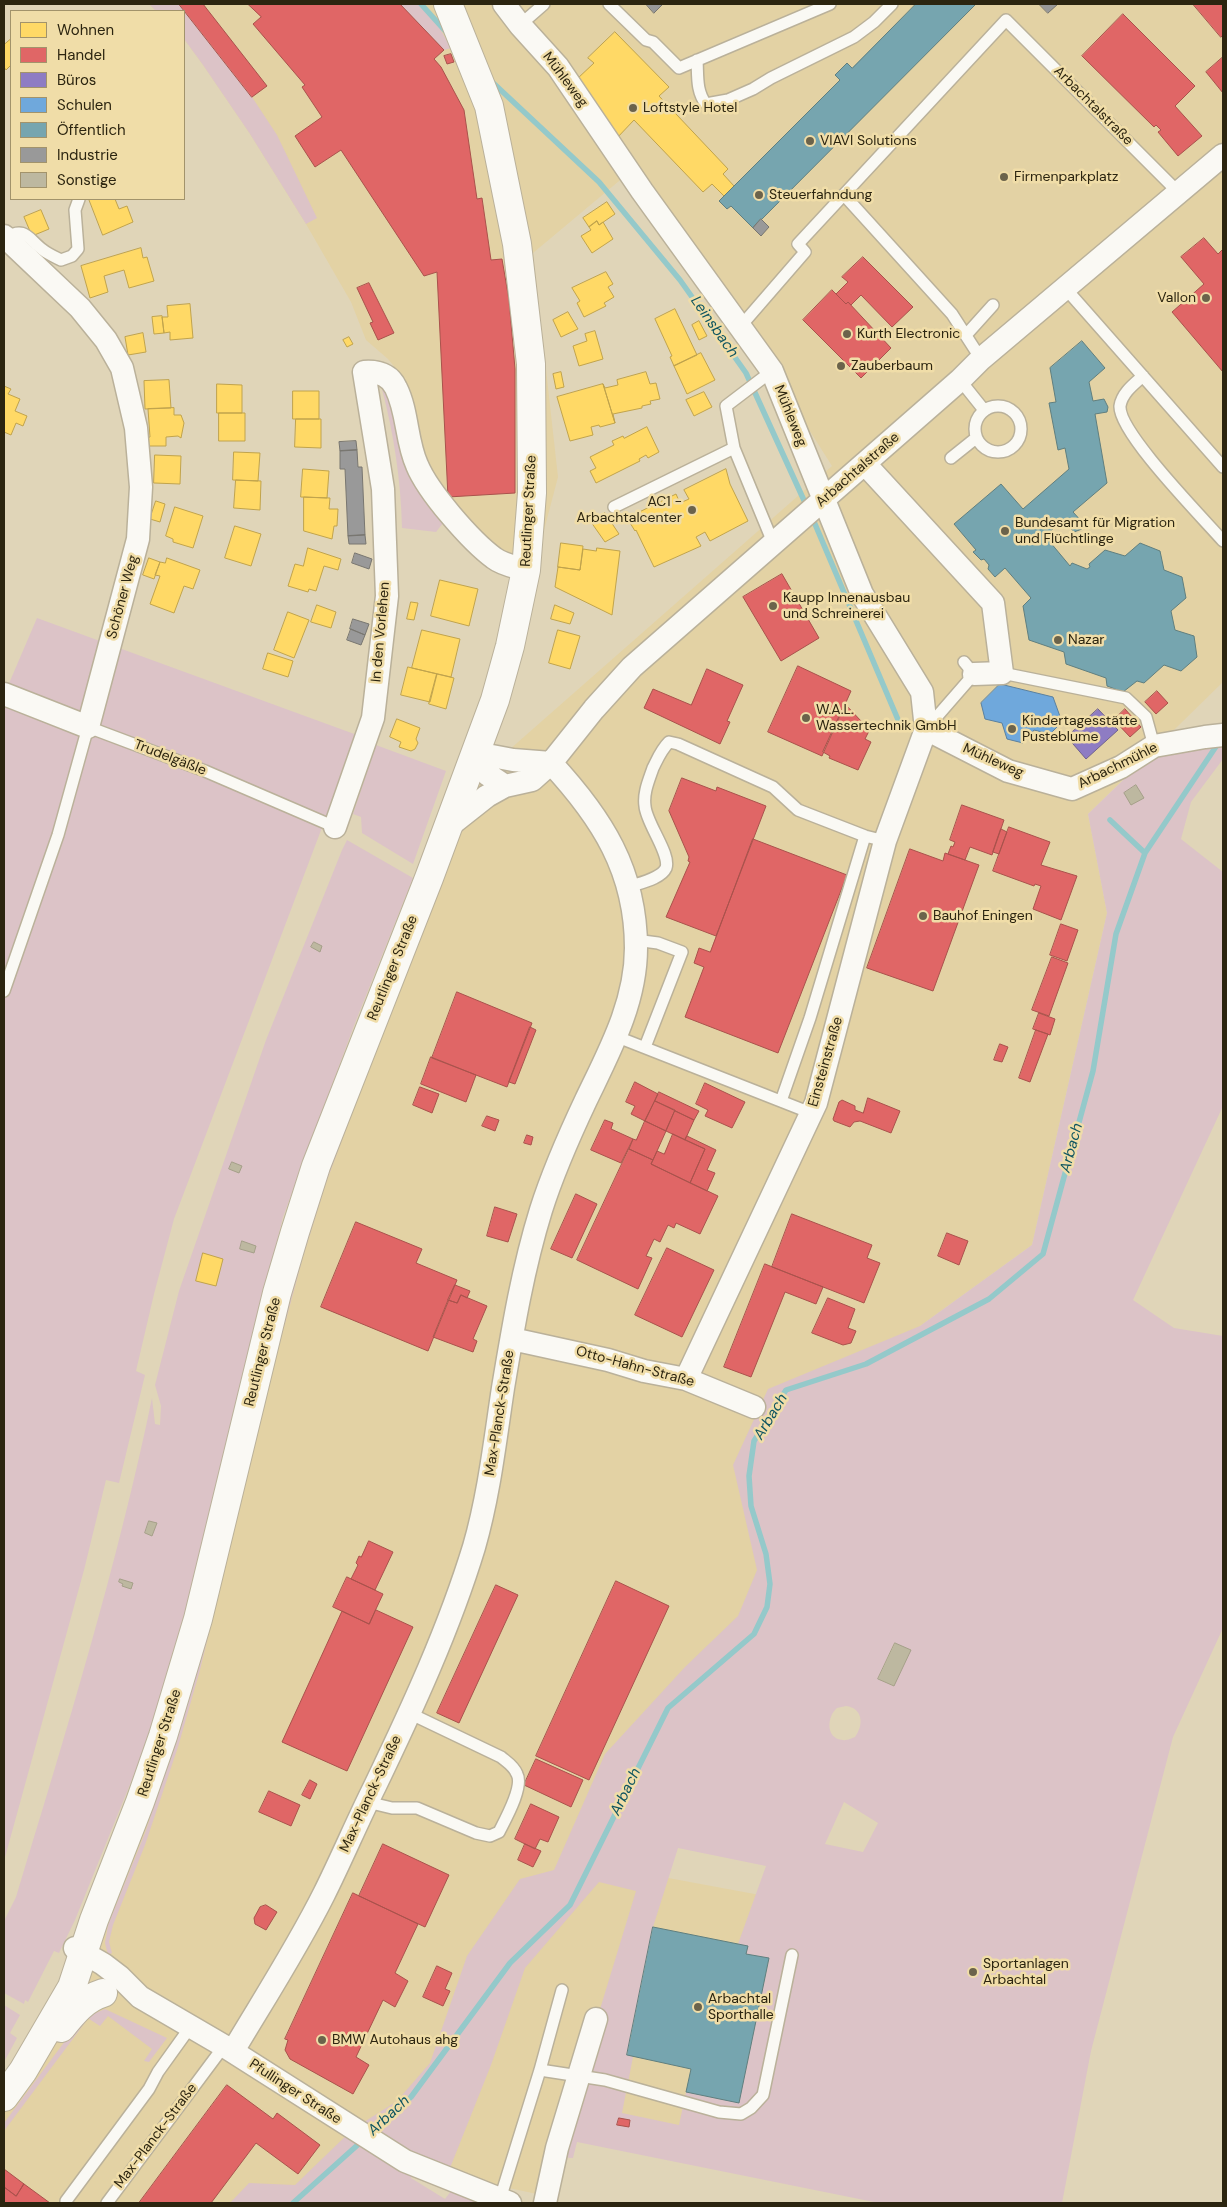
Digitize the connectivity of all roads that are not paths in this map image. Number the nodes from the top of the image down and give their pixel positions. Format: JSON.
{"nodes":[{"id":1,"x":448,"y":4,"type":"edge"},
{"id":2,"x":504,"y":4,"type":"edge"},
{"id":3,"x":544,"y":4,"type":"edge"},
{"id":4,"x":609,"y":4,"type":"edge"},
{"id":5,"x":830,"y":4,"type":"edge"},
{"id":6,"x":892,"y":4,"type":"edge"},
{"id":7,"x":520,"y":25,"type":"junction"},
{"id":8,"x":697,"y":60,"type":"junction"},
{"id":9,"x":1223,"y":155,"type":"edge"},
{"id":10,"x":1179,"y":193,"type":"junction"},
{"id":11,"x":844,"y":195,"type":"junction"},
{"id":12,"x":79,"y":200,"type":"edge"},
{"id":13,"x":5,"y":237,"type":"edge"},
{"id":14,"x":1066,"y":289,"type":"junction"},
{"id":15,"x":993,"y":305,"type":"dead end"},
{"id":16,"x":740,"y":327,"type":"junction"},
{"id":17,"x":966,"y":335,"type":"junction"},
{"id":18,"x":981,"y":359,"type":"junction"},
{"id":19,"x":767,"y":375,"type":"junction"},
{"id":20,"x":1143,"y":376,"type":"junction"},
{"id":21,"x":960,"y":380,"type":"junction"},
{"id":22,"x":984,"y":410,"type":"junction"},
{"id":23,"x":976,"y":438,"type":"junction"},
{"id":24,"x":734,"y":448,"type":"junction"},
{"id":25,"x":951,"y":458,"type":"dead end"},
{"id":26,"x":865,"y":464,"type":"junction"},
{"id":27,"x":1223,"y":467,"type":"edge"},
{"id":28,"x":823,"y":500,"type":"junction"},
{"id":29,"x":614,"y":507,"type":"dead end"},
{"id":30,"x":1223,"y":541,"type":"edge"},
{"id":31,"x":774,"y":545,"type":"junction"},
{"id":32,"x":526,"y":570,"type":"junction"},
{"id":33,"x":969,"y":668,"type":"joint"},
{"id":34,"x":1002,"y":672,"type":"junction"},
{"id":35,"x":4,"y":694,"type":"edge"},
{"id":36,"x":88,"y":727,"type":"junction"},
{"id":37,"x":926,"y":729,"type":"junction"},
{"id":38,"x":1214,"y":736,"type":"edge"},
{"id":39,"x":1154,"y":746,"type":"junction"},
{"id":40,"x":476,"y":753,"type":"junction"},
{"id":41,"x":551,"y":762,"type":"junction"},
{"id":42,"x":505,"y":786,"type":"junction"},
{"id":43,"x":1072,"y":789,"type":"joint"},
{"id":44,"x":335,"y":826,"type":"joint"},
{"id":45,"x":449,"y":826,"type":"junction"},
{"id":46,"x":875,"y":838,"type":"junction"},
{"id":47,"x":628,"y":887,"type":"junction"},
{"id":48,"x":636,"y":940,"type":"junction"},
{"id":49,"x":4,"y":991,"type":"edge"},
{"id":50,"x":615,"y":1036,"type":"junction"},
{"id":51,"x":645,"y":1048,"type":"junction"},
{"id":52,"x":781,"y":1101,"type":"junction"},
{"id":53,"x":811,"y":1113,"type":"junction"},
{"id":54,"x":512,"y":1339,"type":"junction"},
{"id":55,"x":686,"y":1379,"type":"junction"},
{"id":56,"x":754,"y":1407,"type":"dead end"},
{"id":57,"x":409,"y":1713,"type":"junction"},
{"id":58,"x":366,"y":1802,"type":"junction"},
{"id":59,"x":792,"y":1955,"type":"dead end"},
{"id":60,"x":76,"y":1957,"type":"junction"},
{"id":61,"x":562,"y":1990,"type":"dead end"},
{"id":62,"x":103,"y":1992,"type":"junction"},
{"id":63,"x":140,"y":1997,"type":"junction"},
{"id":64,"x":596,"y":2019,"type":"dead end"},
{"id":65,"x":191,"y":2026,"type":"junction"},
{"id":66,"x":228,"y":2049,"type":"junction"},
{"id":67,"x":540,"y":2070,"type":"junction"},
{"id":68,"x":14,"y":2075,"type":"edge"},
{"id":69,"x":578,"y":2077,"type":"junction"},
{"id":70,"x":4,"y":2097,"type":"edge"},
{"id":71,"x":66,"y":2201,"type":"dead end"},
{"id":72,"x":505,"y":2201,"type":"edge"},
{"id":73,"x":107,"y":2203,"type":"edge"},
{"id":74,"x":545,"y":2203,"type":"edge"}],
"edges":[{"from":1,"to":32,"type":"main road","name":"Reutlinger Straße"},
{"from":2,"to":7,"type":"street","name":"Mühleweg"},
{"from":3,"to":7,"type":"lane"},
{"from":4,"to":8,"type":"lane"},
{"from":5,"to":8,"type":"lane"},
{"from":6,"to":8,"type":"lane"},
{"from":7,"to":16,"type":"street","name":"Mühleweg"},
{"from":9,"to":10,"type":"street","name":"Arbachtalstraße"},
{"from":10,"to":11,"type":"lane","name":"Arbachtalstraße"},
{"from":10,"to":14,"type":"street","name":"Arbachtalstraße"},
{"from":11,"to":16,"type":"lane"},
{"from":11,"to":17,"type":"lane"},
{"from":12,"to":13,"type":"lane"},
{"from":13,"to":36,"type":"street","name":"Schöner Weg"},
{"from":14,"to":18,"type":"street","name":"Arbachtalstraße"},
{"from":14,"to":20,"type":"lane"},
{"from":15,"to":17,"type":"lane"},
{"from":16,"to":19,"type":"street","name":"Mühleweg"},
{"from":17,"to":18,"type":"lane"},
{"from":18,"to":21,"type":"street","name":"Arbachtalstraße"},
{"from":19,"to":24,"type":"lane"},
{"from":19,"to":28,"type":"street","name":"Mühleweg"},
{"from":20,"to":27,"type":"lane"},
{"from":20,"to":30,"type":"lane"},
{"from":21,"to":22,"type":"lane"},
{"from":21,"to":26,"type":"street","name":"Arbachtalstraße"},
{"from":22,"to":23,"type":"lane"},
{"from":22,"to":23,"type":"lane"},
{"from":23,"to":25,"type":"lane"},
{"from":24,"to":29,"type":"lane"},
{"from":24,"to":31,"type":"lane"},
{"from":26,"to":28,"type":"street","name":"Arbachtalstraße"},
{"from":26,"to":34,"type":"street"},
{"from":28,"to":31,"type":"street","name":"Arbachtalstraße"},
{"from":28,"to":37,"type":"street","name":"Mühleweg"},
{"from":31,"to":41,"type":"street","name":"Arbachtalstraße"},
{"from":32,"to":40,"type":"main road","name":"Reutlinger Straße"},
{"from":32,"to":44,"type":"street","name":"In den Vorlehen"},
{"from":33,"to":34,"type":"street"},
{"from":33,"to":37,"type":"lane"},
{"from":34,"to":39,"type":"lane"},
{"from":35,"to":36,"type":"street","name":"Trudelgäßle"},
{"from":36,"to":44,"type":"lane","name":"Trudelgäßle"},
{"from":36,"to":49,"type":"lane","name":"Schöner Weg"},
{"from":37,"to":43,"type":"street","name":"Mühleweg"},
{"from":37,"to":46,"type":"street","name":"Einsteinstraße"},
{"from":38,"to":39,"type":"street","name":"Arbachmühle"},
{"from":39,"to":43,"type":"street","name":"Arbachmühle"},
{"from":40,"to":41,"type":"street"},
{"from":40,"to":42,"type":"street"},
{"from":40,"to":45,"type":"main road","name":"Reutlinger Straße"},
{"from":41,"to":42,"type":"street","name":"Arbachtalstraße"},
{"from":41,"to":47,"type":"street","name":"Max-Planck-Straße"},
{"from":42,"to":45,"type":"street","name":"Arbachtalstraße"},
{"from":45,"to":60,"type":"main road","name":"Reutlinger Straße"},
{"from":46,"to":47,"type":"lane"},
{"from":46,"to":52,"type":"lane"},
{"from":46,"to":53,"type":"street","name":"Einsteinstraße"},
{"from":47,"to":48,"type":"street","name":"Max-Planck-Straße"},
{"from":48,"to":50,"type":"street","name":"Max-Planck-Straße"},
{"from":48,"to":51,"type":"lane"},
{"from":50,"to":51,"type":"lane"},
{"from":50,"to":54,"type":"street","name":"Max-Planck-Straße"},
{"from":51,"to":52,"type":"lane"},
{"from":52,"to":53,"type":"lane"},
{"from":53,"to":55,"type":"street","name":"Einsteinstraße"},
{"from":54,"to":55,"type":"street","name":"Otto-Hahn-Straße"},
{"from":54,"to":57,"type":"street","name":"Max-Planck-Straße"},
{"from":55,"to":56,"type":"street","name":"Otto-Hahn-Straße"},
{"from":57,"to":58,"type":"street","name":"Max-Planck-Straße"},
{"from":57,"to":58,"type":"lane"},
{"from":58,"to":66,"type":"street","name":"Max-Planck-Straße"},
{"from":59,"to":69,"type":"lane"},
{"from":60,"to":62,"type":"street"},
{"from":60,"to":63,"type":"street","name":"Pfullinger Straße"},
{"from":60,"to":68,"type":"main road","name":"Reutlinger Straße"},
{"from":61,"to":67,"type":"lane"},
{"from":62,"to":63,"type":"street","name":"Pfullinger Straße"},
{"from":62,"to":68,"type":"main road"},
{"from":63,"to":65,"type":"street","name":"Pfullinger Straße"},
{"from":64,"to":69,"type":"street"},
{"from":65,"to":66,"type":"street","name":"Pfullinger Straße"},
{"from":65,"to":71,"type":"lane"},
{"from":66,"to":72,"type":"street","name":"Pfullinger Straße"},
{"from":66,"to":73,"type":"lane","name":"Max-Planck-Straße"},
{"from":67,"to":69,"type":"lane"},
{"from":67,"to":72,"type":"lane"},
{"from":68,"to":70,"type":"main road","name":"Reutlinger Straße"},
{"from":69,"to":74,"type":"street"}]}
